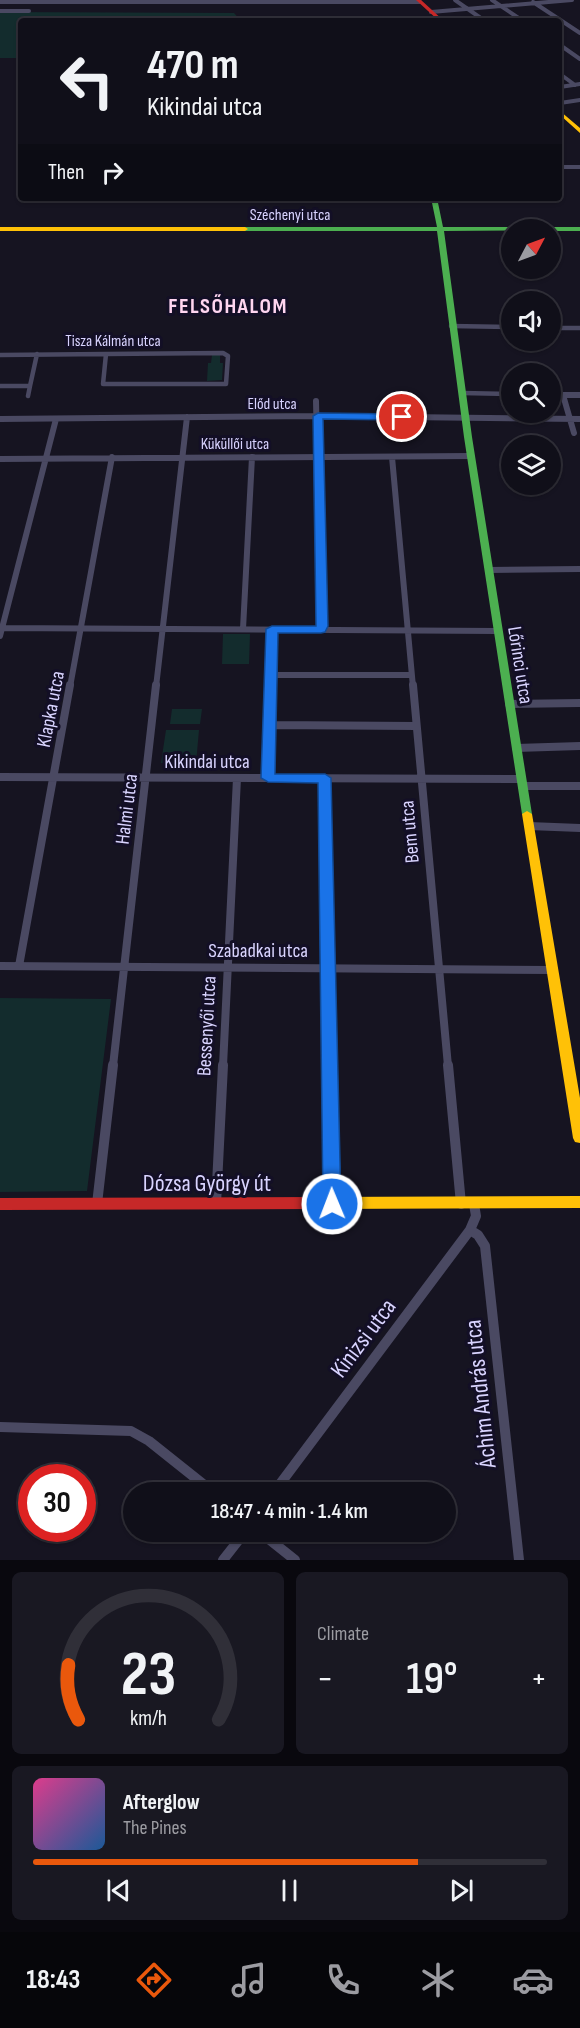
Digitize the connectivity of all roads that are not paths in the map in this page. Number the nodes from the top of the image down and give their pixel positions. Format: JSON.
{"nodes":[{"id":1,"x":454,"y":0,"type":"edge"},
{"id":2,"x":492,"y":0,"type":"edge"},
{"id":3,"x":530,"y":0,"type":"edge"},
{"id":4,"x":563,"y":0,"type":"edge"},
{"id":5,"x":574,"y":0,"type":"edge"},
{"id":6,"x":64,"y":1,"type":"edge"},
{"id":7,"x":179,"y":1,"type":"edge"},
{"id":8,"x":290,"y":1,"type":"edge"},
{"id":9,"x":419,"y":1,"type":"edge"},
{"id":10,"x":0,"y":2,"type":"edge"},
{"id":11,"x":534,"y":3,"type":"junction"},
{"id":12,"x":580,"y":3,"type":"edge"},
{"id":13,"x":501,"y":6,"type":"junction"},
{"id":14,"x":467,"y":9,"type":"junction"},
{"id":15,"x":0,"y":11,"type":"edge"},
{"id":16,"x":29,"y":11,"type":"dead end"},
{"id":17,"x":431,"y":12,"type":"junction"},
{"id":18,"x":438,"y":18,"type":"edge"},
{"id":19,"x":480,"y":18,"type":"edge"},
{"id":20,"x":519,"y":18,"type":"edge"},
{"id":21,"x":558,"y":18,"type":"edge"},
{"id":22,"x":562,"y":20,"type":"edge"},
{"id":23,"x":568,"y":24,"type":"junction"},
{"id":24,"x":580,"y":24,"type":"edge"},
{"id":25,"x":562,"y":25,"type":"edge"},
{"id":26,"x":580,"y":33,"type":"edge"},
{"id":27,"x":562,"y":47,"type":"edge"},
{"id":28,"x":580,"y":50,"type":"edge"},
{"id":29,"x":562,"y":51,"type":"edge"},
{"id":30,"x":567,"y":51,"type":"junction"},
{"id":31,"x":580,"y":59,"type":"edge"},
{"id":32,"x":562,"y":75,"type":"edge"},
{"id":33,"x":577,"y":85,"type":"edge"},
{"id":34,"x":562,"y":87,"type":"edge"},
{"id":35,"x":580,"y":100,"type":"edge"},
{"id":36,"x":562,"y":103,"type":"edge"},
{"id":37,"x":562,"y":115,"type":"edge"},
{"id":38,"x":580,"y":130,"type":"edge"},
{"id":39,"x":562,"y":166,"type":"edge"},
{"id":40,"x":580,"y":167,"type":"edge"},
{"id":41,"x":435,"y":201,"type":"edge"},
{"id":42,"x":0,"y":229,"type":"edge"},
{"id":43,"x":441,"y":229,"type":"junction"},
{"id":44,"x":580,"y":229,"type":"edge"},
{"id":45,"x":451,"y":326,"type":"junction"},
{"id":46,"x":501,"y":327,"type":"edge"},
{"id":47,"x":561,"y":328,"type":"edge"},
{"id":48,"x":580,"y":328,"type":"edge"},
{"id":49,"x":106,"y":353,"type":"junction"},
{"id":50,"x":0,"y":354,"type":"edge"},
{"id":51,"x":37,"y":354,"type":"junction"},
{"id":52,"x":0,"y":386,"type":"edge"},
{"id":53,"x":30,"y":386,"type":"junction"},
{"id":54,"x":462,"y":393,"type":"junction"},
{"id":55,"x":501,"y":394,"type":"edge"},
{"id":56,"x":563,"y":395,"type":"joint"},
{"id":57,"x":580,"y":395,"type":"edge"},
{"id":58,"x":28,"y":396,"type":"dead end"},
{"id":59,"x":316,"y":401,"type":"dead end"},
{"id":60,"x":318,"y":416,"type":"junction"},
{"id":61,"x":187,"y":417,"type":"junction"},
{"id":62,"x":465,"y":417,"type":"junction"},
{"id":63,"x":0,"y":419,"type":"edge"},
{"id":64,"x":56,"y":419,"type":"junction"},
{"id":65,"x":569,"y":419,"type":"junction"},
{"id":66,"x":580,"y":419,"type":"edge"},
{"id":67,"x":574,"y":433,"type":"dead end"},
{"id":68,"x":318,"y":456,"type":"junction"},
{"id":69,"x":471,"y":456,"type":"junction"},
{"id":70,"x":112,"y":457,"type":"junction"},
{"id":71,"x":183,"y":457,"type":"junction"},
{"id":72,"x":252,"y":457,"type":"junction"},
{"id":73,"x":392,"y":457,"type":"junction"},
{"id":74,"x":0,"y":459,"type":"edge"},
{"id":75,"x":47,"y":459,"type":"junction"},
{"id":76,"x":580,"y":569,"type":"edge"},
{"id":77,"x":488,"y":570,"type":"junction"},
{"id":78,"x":1,"y":628,"type":"edge"},
{"id":79,"x":82,"y":628,"type":"junction"},
{"id":80,"x":163,"y":629,"type":"junction"},
{"id":81,"x":243,"y":629,"type":"junction"},
{"id":82,"x":272,"y":629,"type":"junction"},
{"id":83,"x":321,"y":630,"type":"junction"},
{"id":84,"x":408,"y":630,"type":"junction"},
{"id":85,"x":497,"y":631,"type":"junction"},
{"id":86,"x":0,"y":636,"type":"edge"},
{"id":87,"x":271,"y":675,"type":"junction"},
{"id":88,"x":411,"y":675,"type":"junction"},
{"id":89,"x":580,"y":703,"type":"edge"},
{"id":90,"x":509,"y":704,"type":"junction"},
{"id":91,"x":270,"y":725,"type":"junction"},
{"id":92,"x":416,"y":726,"type":"junction"},
{"id":93,"x":580,"y":746,"type":"edge"},
{"id":94,"x":516,"y":748,"type":"junction"},
{"id":95,"x":0,"y":777,"type":"edge"},
{"id":96,"x":54,"y":777,"type":"junction"},
{"id":97,"x":147,"y":778,"type":"junction"},
{"id":98,"x":237,"y":778,"type":"junction"},
{"id":99,"x":268,"y":778,"type":"junction"},
{"id":100,"x":325,"y":778,"type":"junction"},
{"id":101,"x":422,"y":779,"type":"junction"},
{"id":102,"x":522,"y":783,"type":"junction"},
{"id":103,"x":580,"y":786,"type":"edge"},
{"id":104,"x":529,"y":826,"type":"junction"},
{"id":105,"x":580,"y":828,"type":"edge"},
{"id":106,"x":0,"y":966,"type":"edge"},
{"id":107,"x":19,"y":966,"type":"junction"},
{"id":108,"x":125,"y":967,"type":"junction"},
{"id":109,"x":227,"y":968,"type":"junction"},
{"id":110,"x":327,"y":968,"type":"junction"},
{"id":111,"x":439,"y":969,"type":"junction"},
{"id":112,"x":552,"y":970,"type":"junction"},
{"id":113,"x":580,"y":1138,"type":"edge"},
{"id":114,"x":580,"y":1202,"type":"edge"},
{"id":115,"x":0,"y":1204,"type":"edge"},
{"id":116,"x":97,"y":1204,"type":"junction"},
{"id":117,"x":216,"y":1204,"type":"junction"},
{"id":118,"x":332,"y":1204,"type":"junction"},
{"id":119,"x":461,"y":1204,"type":"junction"},
{"id":120,"x":474,"y":1204,"type":"junction"},
{"id":121,"x":557,"y":1204,"type":"junction"},
{"id":122,"x":580,"y":1207,"type":"edge"},
{"id":123,"x":470,"y":1230,"type":"junction"},
{"id":124,"x":0,"y":1427,"type":"edge"},
{"id":125,"x":200,"y":1482,"type":"edge"},
{"id":126,"x":281,"y":1482,"type":"edge"},
{"id":127,"x":238,"y":1542,"type":"edge"},
{"id":128,"x":272,"y":1542,"type":"edge"},
{"id":129,"x":224,"y":1560,"type":"edge"},
{"id":130,"x":295,"y":1560,"type":"edge"},
{"id":131,"x":519,"y":1560,"type":"edge"}],
"edges":[{"from":1,"to":14,"type":"street"},
{"from":2,"to":13,"type":"street"},
{"from":3,"to":11,"type":"street"},
{"from":4,"to":5,"type":"street"},
{"from":4,"to":11,"type":"street"},
{"from":5,"to":12,"type":"street"},
{"from":6,"to":7,"type":"street"},
{"from":6,"to":10,"type":"street"},
{"from":7,"to":8,"type":"street"},
{"from":8,"to":9,"type":"street"},
{"from":9,"to":17,"type":"street"},
{"from":11,"to":13,"type":"street"},
{"from":11,"to":21,"type":"street"},
{"from":13,"to":14,"type":"street"},
{"from":13,"to":20,"type":"street"},
{"from":14,"to":17,"type":"street"},
{"from":14,"to":19,"type":"street"},
{"from":15,"to":16,"type":"street"},
{"from":17,"to":18,"type":"street"},
{"from":22,"to":23,"type":"street"},
{"from":23,"to":24,"type":"street"},
{"from":23,"to":25,"type":"street"},
{"from":23,"to":26,"type":"street"},
{"from":27,"to":30,"type":"street"},
{"from":28,"to":30,"type":"street"},
{"from":29,"to":30,"type":"street"},
{"from":30,"to":31,"type":"street"},
{"from":32,"to":33,"type":"street"},
{"from":33,"to":34,"type":"street"},
{"from":35,"to":36,"type":"street"},
{"from":37,"to":38,"type":"street"},
{"from":39,"to":40,"type":"street"},
{"from":41,"to":43,"type":"street","name":"Lőrinci utca"},
{"from":42,"to":43,"type":"street","name":"Széchenyi utca"},
{"from":43,"to":44,"type":"street","name":"Széchenyi utca"},
{"from":43,"to":45,"type":"street","name":"Lőrinci utca"},
{"from":45,"to":46,"type":"street"},
{"from":45,"to":54,"type":"street","name":"Lőrinci utca"},
{"from":47,"to":48,"type":"street"},
{"from":49,"to":49,"type":"street","name":"Tisza Kálmán utca"},
{"from":49,"to":51,"type":"street","name":"Tisza Kálmán utca"},
{"from":50,"to":51,"type":"street","name":"Tisza Kálmán utca"},
{"from":51,"to":53,"type":"street"},
{"from":52,"to":53,"type":"street"},
{"from":53,"to":58,"type":"street"},
{"from":54,"to":55,"type":"street"},
{"from":54,"to":62,"type":"street","name":"Lőrinci utca"},
{"from":56,"to":57,"type":"street"},
{"from":56,"to":65,"type":"street"},
{"from":59,"to":60,"type":"street"},
{"from":60,"to":61,"type":"street","name":"Előd utca"},
{"from":60,"to":62,"type":"street","name":"Előd utca"},
{"from":60,"to":68,"type":"street"},
{"from":61,"to":64,"type":"street","name":"Előd utca"},
{"from":61,"to":71,"type":"street","name":"Halmi utca"},
{"from":62,"to":65,"type":"street","name":"Előd utca"},
{"from":62,"to":69,"type":"street","name":"Lőrinci utca"},
{"from":63,"to":64,"type":"street","name":"Előd utca"},
{"from":64,"to":75,"type":"street"},
{"from":65,"to":66,"type":"street","name":"Előd utca"},
{"from":65,"to":67,"type":"street"},
{"from":68,"to":72,"type":"street","name":"Küküllői utca"},
{"from":68,"to":73,"type":"street","name":"Küküllői utca"},
{"from":68,"to":83,"type":"street"},
{"from":69,"to":73,"type":"street","name":"Küküllői utca"},
{"from":69,"to":77,"type":"street","name":"Lőrinci utca"},
{"from":70,"to":71,"type":"street","name":"Küküllői utca"},
{"from":70,"to":75,"type":"street","name":"Küküllői utca"},
{"from":70,"to":79,"type":"street","name":"Klapka utca"},
{"from":71,"to":72,"type":"street","name":"Küküllői utca"},
{"from":71,"to":80,"type":"street","name":"Halmi utca"},
{"from":72,"to":81,"type":"street"},
{"from":73,"to":84,"type":"street","name":"Bem utca"},
{"from":74,"to":75,"type":"street","name":"Küküllői utca"},
{"from":75,"to":78,"type":"street"},
{"from":76,"to":77,"type":"street"},
{"from":77,"to":85,"type":"street","name":"Lőrinci utca"},
{"from":78,"to":79,"type":"street"},
{"from":78,"to":86,"type":"street"},
{"from":79,"to":80,"type":"street"},
{"from":79,"to":96,"type":"street","name":"Klapka utca"},
{"from":80,"to":81,"type":"street"},
{"from":80,"to":97,"type":"street","name":"Halmi utca"},
{"from":81,"to":82,"type":"street"},
{"from":82,"to":83,"type":"street"},
{"from":82,"to":87,"type":"street"},
{"from":83,"to":84,"type":"street"},
{"from":84,"to":85,"type":"street"},
{"from":84,"to":88,"type":"street","name":"Bem utca"},
{"from":85,"to":90,"type":"street","name":"Lőrinci utca"},
{"from":87,"to":88,"type":"street"},
{"from":87,"to":91,"type":"street"},
{"from":88,"to":92,"type":"street","name":"Bem utca"},
{"from":89,"to":90,"type":"street"},
{"from":90,"to":94,"type":"street","name":"Lőrinci utca"},
{"from":91,"to":92,"type":"street"},
{"from":91,"to":99,"type":"street"},
{"from":92,"to":101,"type":"street","name":"Bem utca"},
{"from":93,"to":94,"type":"street"},
{"from":94,"to":102,"type":"street","name":"Lőrinci utca"},
{"from":95,"to":96,"type":"street","name":"Kikindai utca"},
{"from":96,"to":97,"type":"street","name":"Kikindai utca"},
{"from":96,"to":107,"type":"street","name":"Klapka utca"},
{"from":97,"to":98,"type":"street","name":"Kikindai utca"},
{"from":97,"to":108,"type":"street","name":"Halmi utca"},
{"from":98,"to":99,"type":"street","name":"Kikindai utca"},
{"from":98,"to":109,"type":"street","name":"Bessenyői utca"},
{"from":99,"to":100,"type":"street","name":"Kikindai utca"},
{"from":100,"to":101,"type":"street","name":"Kikindai utca"},
{"from":100,"to":110,"type":"street"},
{"from":101,"to":102,"type":"street","name":"Kikindai utca"},
{"from":101,"to":111,"type":"street","name":"Bem utca"},
{"from":102,"to":103,"type":"street","name":"Kikindai utca"},
{"from":102,"to":104,"type":"street","name":"Lőrinci utca"},
{"from":104,"to":105,"type":"street"},
{"from":104,"to":112,"type":"street","name":"Lőrinci utca"},
{"from":106,"to":107,"type":"street","name":"Szabadkai utca"},
{"from":107,"to":108,"type":"street","name":"Szabadkai utca"},
{"from":108,"to":109,"type":"street","name":"Szabadkai utca"},
{"from":108,"to":116,"type":"street","name":"Halmi utca"},
{"from":109,"to":110,"type":"street","name":"Szabadkai utca"},
{"from":109,"to":117,"type":"street","name":"Bessenyői utca"},
{"from":110,"to":111,"type":"street","name":"Szabadkai utca"},
{"from":110,"to":118,"type":"street"},
{"from":111,"to":112,"type":"street","name":"Szabadkai utca"},
{"from":111,"to":119,"type":"street","name":"Bem utca"},
{"from":112,"to":113,"type":"street","name":"Lőrinci utca"},
{"from":114,"to":121,"type":"street","name":"Dózsa György út"},
{"from":115,"to":116,"type":"street","name":"Dózsa György út"},
{"from":116,"to":117,"type":"street","name":"Dózsa György út"},
{"from":117,"to":118,"type":"street","name":"Dózsa György út"},
{"from":118,"to":119,"type":"street","name":"Dózsa György út"},
{"from":119,"to":120,"type":"street","name":"Dózsa György út"},
{"from":120,"to":121,"type":"street","name":"Dózsa György út"},
{"from":120,"to":123,"type":"street","name":"Kinizsi utca"},
{"from":121,"to":122,"type":"street","name":"Dózsa György út"},
{"from":123,"to":126,"type":"street","name":"Kinizsi utca"},
{"from":123,"to":131,"type":"street","name":"Áchim András utca"},
{"from":124,"to":125,"type":"street"},
{"from":127,"to":129,"type":"street"},
{"from":128,"to":130,"type":"street"}]}
